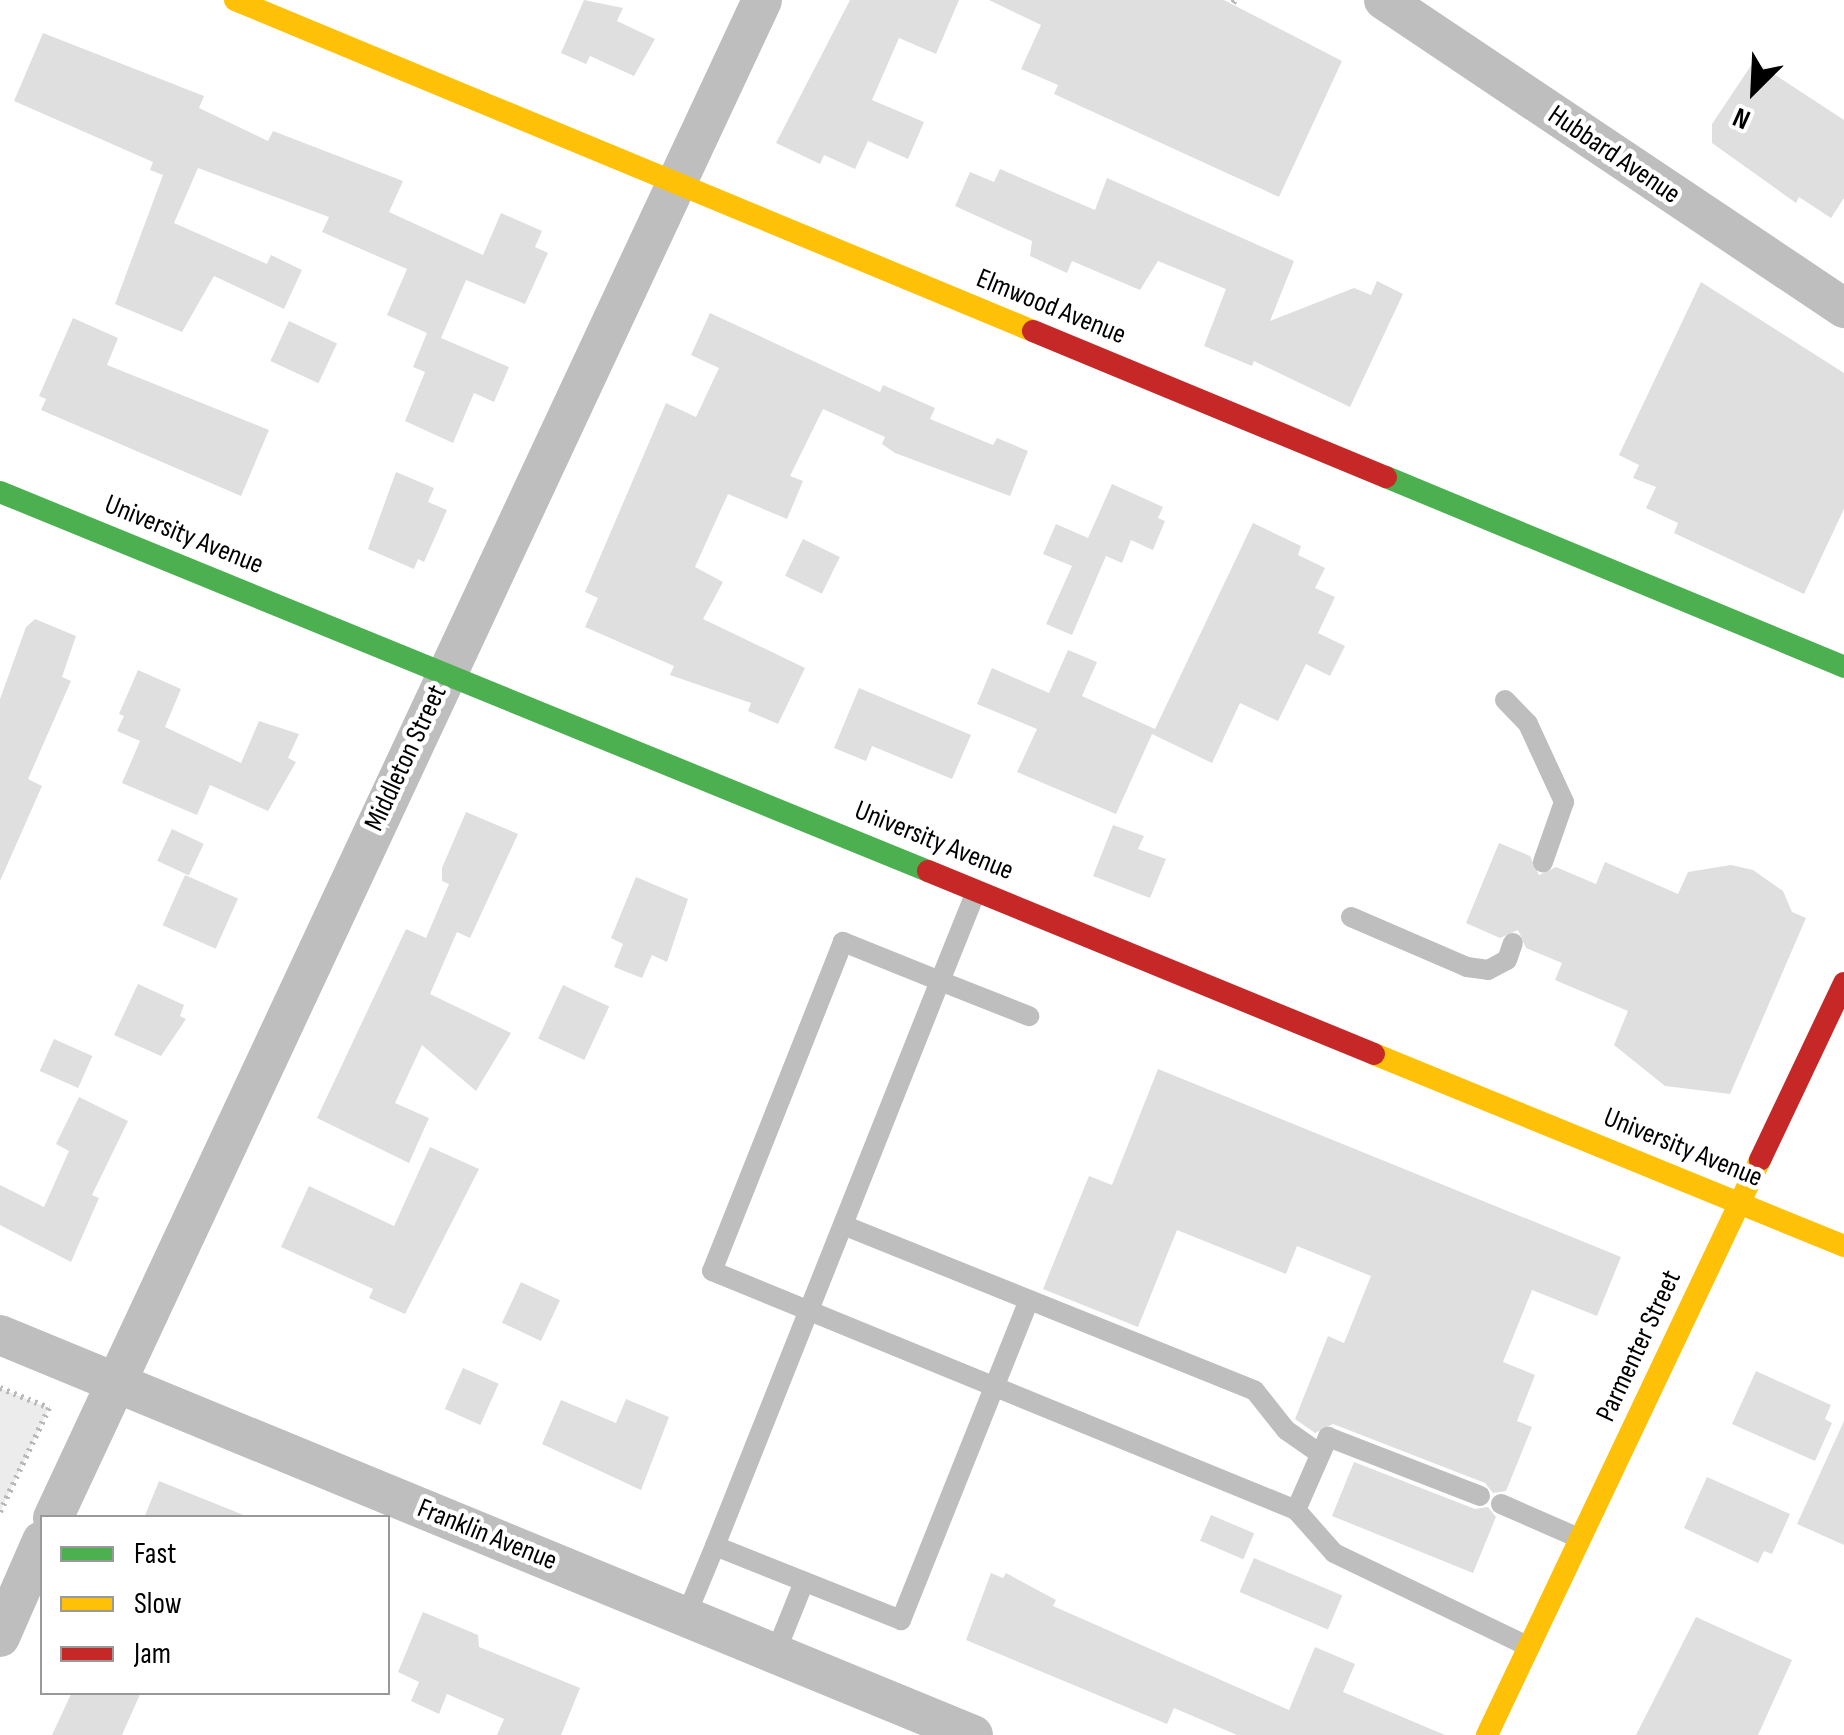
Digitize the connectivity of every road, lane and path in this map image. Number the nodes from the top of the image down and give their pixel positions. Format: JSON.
{"nodes":[{"id":1,"x":235,"y":0,"type":"edge"},
{"id":2,"x":762,"y":0,"type":"edge"},
{"id":3,"x":1384,"y":0,"type":"edge"},
{"id":4,"x":675,"y":185,"type":"junction"},
{"id":5,"x":1844,"y":308,"type":"edge"},
{"id":6,"x":0,"y":492,"type":"edge"},
{"id":7,"x":1844,"y":666,"type":"edge"},
{"id":8,"x":445,"y":674,"type":"junction"},
{"id":9,"x":1505,"y":700,"type":"dead end"},
{"id":10,"x":1542,"y":862,"type":"dead end"},
{"id":11,"x":976,"y":890,"type":"junction"},
{"id":12,"x":1351,"y":917,"type":"dead end"},
{"id":13,"x":1512,"y":943,"type":"dead end"},
{"id":14,"x":940,"y":981,"type":"junction"},
{"id":15,"x":1844,"y":983,"type":"edge"},
{"id":16,"x":1029,"y":1016,"type":"dead end"},
{"id":17,"x":1739,"y":1204,"type":"junction"},
{"id":18,"x":843,"y":1225,"type":"junction"},
{"id":19,"x":1844,"y":1246,"type":"edge"},
{"id":20,"x":1029,"y":1300,"type":"junction"},
{"id":21,"x":809,"y":1311,"type":"junction"},
{"id":22,"x":0,"y":1335,"type":"edge"},
{"id":23,"x":114,"y":1381,"type":"junction"},
{"id":24,"x":995,"y":1384,"type":"junction"},
{"id":25,"x":0,"y":1388,"type":"edge"},
{"id":26,"x":1318,"y":1452,"type":"junction"},
{"id":27,"x":1480,"y":1496,"type":"dead end"},
{"id":28,"x":1501,"y":1504,"type":"dead end"},
{"id":29,"x":1296,"y":1510,"type":"junction"},
{"id":30,"x":0,"y":1512,"type":"edge"},
{"id":31,"x":54,"y":1515,"type":"edge"},
{"id":32,"x":1580,"y":1539,"type":"junction"},
{"id":33,"x":40,"y":1546,"type":"edge"},
{"id":34,"x":715,"y":1546,"type":"junction"},
{"id":35,"x":804,"y":1582,"type":"junction"},
{"id":36,"x":686,"y":1616,"type":"junction"},
{"id":37,"x":0,"y":1637,"type":"edge"},
{"id":38,"x":1528,"y":1647,"type":"junction"},
{"id":39,"x":776,"y":1654,"type":"junction"},
{"id":40,"x":952,"y":1731,"type":"edge"},
{"id":41,"x":1496,"y":1732,"type":"edge"}],
"edges":[{"from":1,"to":4,"type":"street","name":"Elmwood Avenue"},
{"from":2,"to":4,"type":"street","name":"Middleton Street"},
{"from":3,"to":5,"type":"street","name":"Hubbard Avenue"},
{"from":4,"to":7,"type":"street","name":"Elmwood Avenue"},
{"from":4,"to":8,"type":"street","name":"Middleton Street"},
{"from":6,"to":8,"type":"street","name":"University Avenue"},
{"from":8,"to":11,"type":"street","name":"University Avenue"},
{"from":8,"to":23,"type":"street","name":"Middleton Street"},
{"from":9,"to":10,"type":"lane"},
{"from":11,"to":14,"type":"lane"},
{"from":11,"to":17,"type":"street","name":"University Avenue"},
{"from":12,"to":13,"type":"lane"},
{"from":14,"to":16,"type":"lane"},
{"from":14,"to":18,"type":"lane"},
{"from":14,"to":21,"type":"lane"},
{"from":15,"to":17,"type":"street","name":"Parmenter Street"},
{"from":17,"to":19,"type":"street","name":"University Avenue"},
{"from":17,"to":32,"type":"street","name":"Parmenter Street"},
{"from":18,"to":20,"type":"lane"},
{"from":18,"to":21,"type":"lane"},
{"from":20,"to":24,"type":"lane"},
{"from":20,"to":26,"type":"lane"},
{"from":21,"to":24,"type":"lane"},
{"from":21,"to":34,"type":"lane"},
{"from":22,"to":23,"type":"street","name":"Franklin Avenue"},
{"from":23,"to":31,"type":"street","name":"Middleton Street"},
{"from":23,"to":36,"type":"street","name":"Franklin Avenue"},
{"from":24,"to":29,"type":"lane"},
{"from":24,"to":35,"type":"lane"},
{"from":25,"to":30,"type":"path"},
{"from":26,"to":27,"type":"lane"},
{"from":26,"to":29,"type":"lane"},
{"from":28,"to":32,"type":"lane"},
{"from":29,"to":38,"type":"lane"},
{"from":32,"to":38,"type":"street","name":"Parmenter Street"},
{"from":33,"to":37,"type":"street"},
{"from":34,"to":35,"type":"lane"},
{"from":34,"to":36,"type":"lane"},
{"from":35,"to":39,"type":"lane"},
{"from":36,"to":39,"type":"street","name":"Franklin Avenue"},
{"from":38,"to":41,"type":"street","name":"Parmenter Street"},
{"from":39,"to":40,"type":"street","name":"Franklin Avenue"}]}
